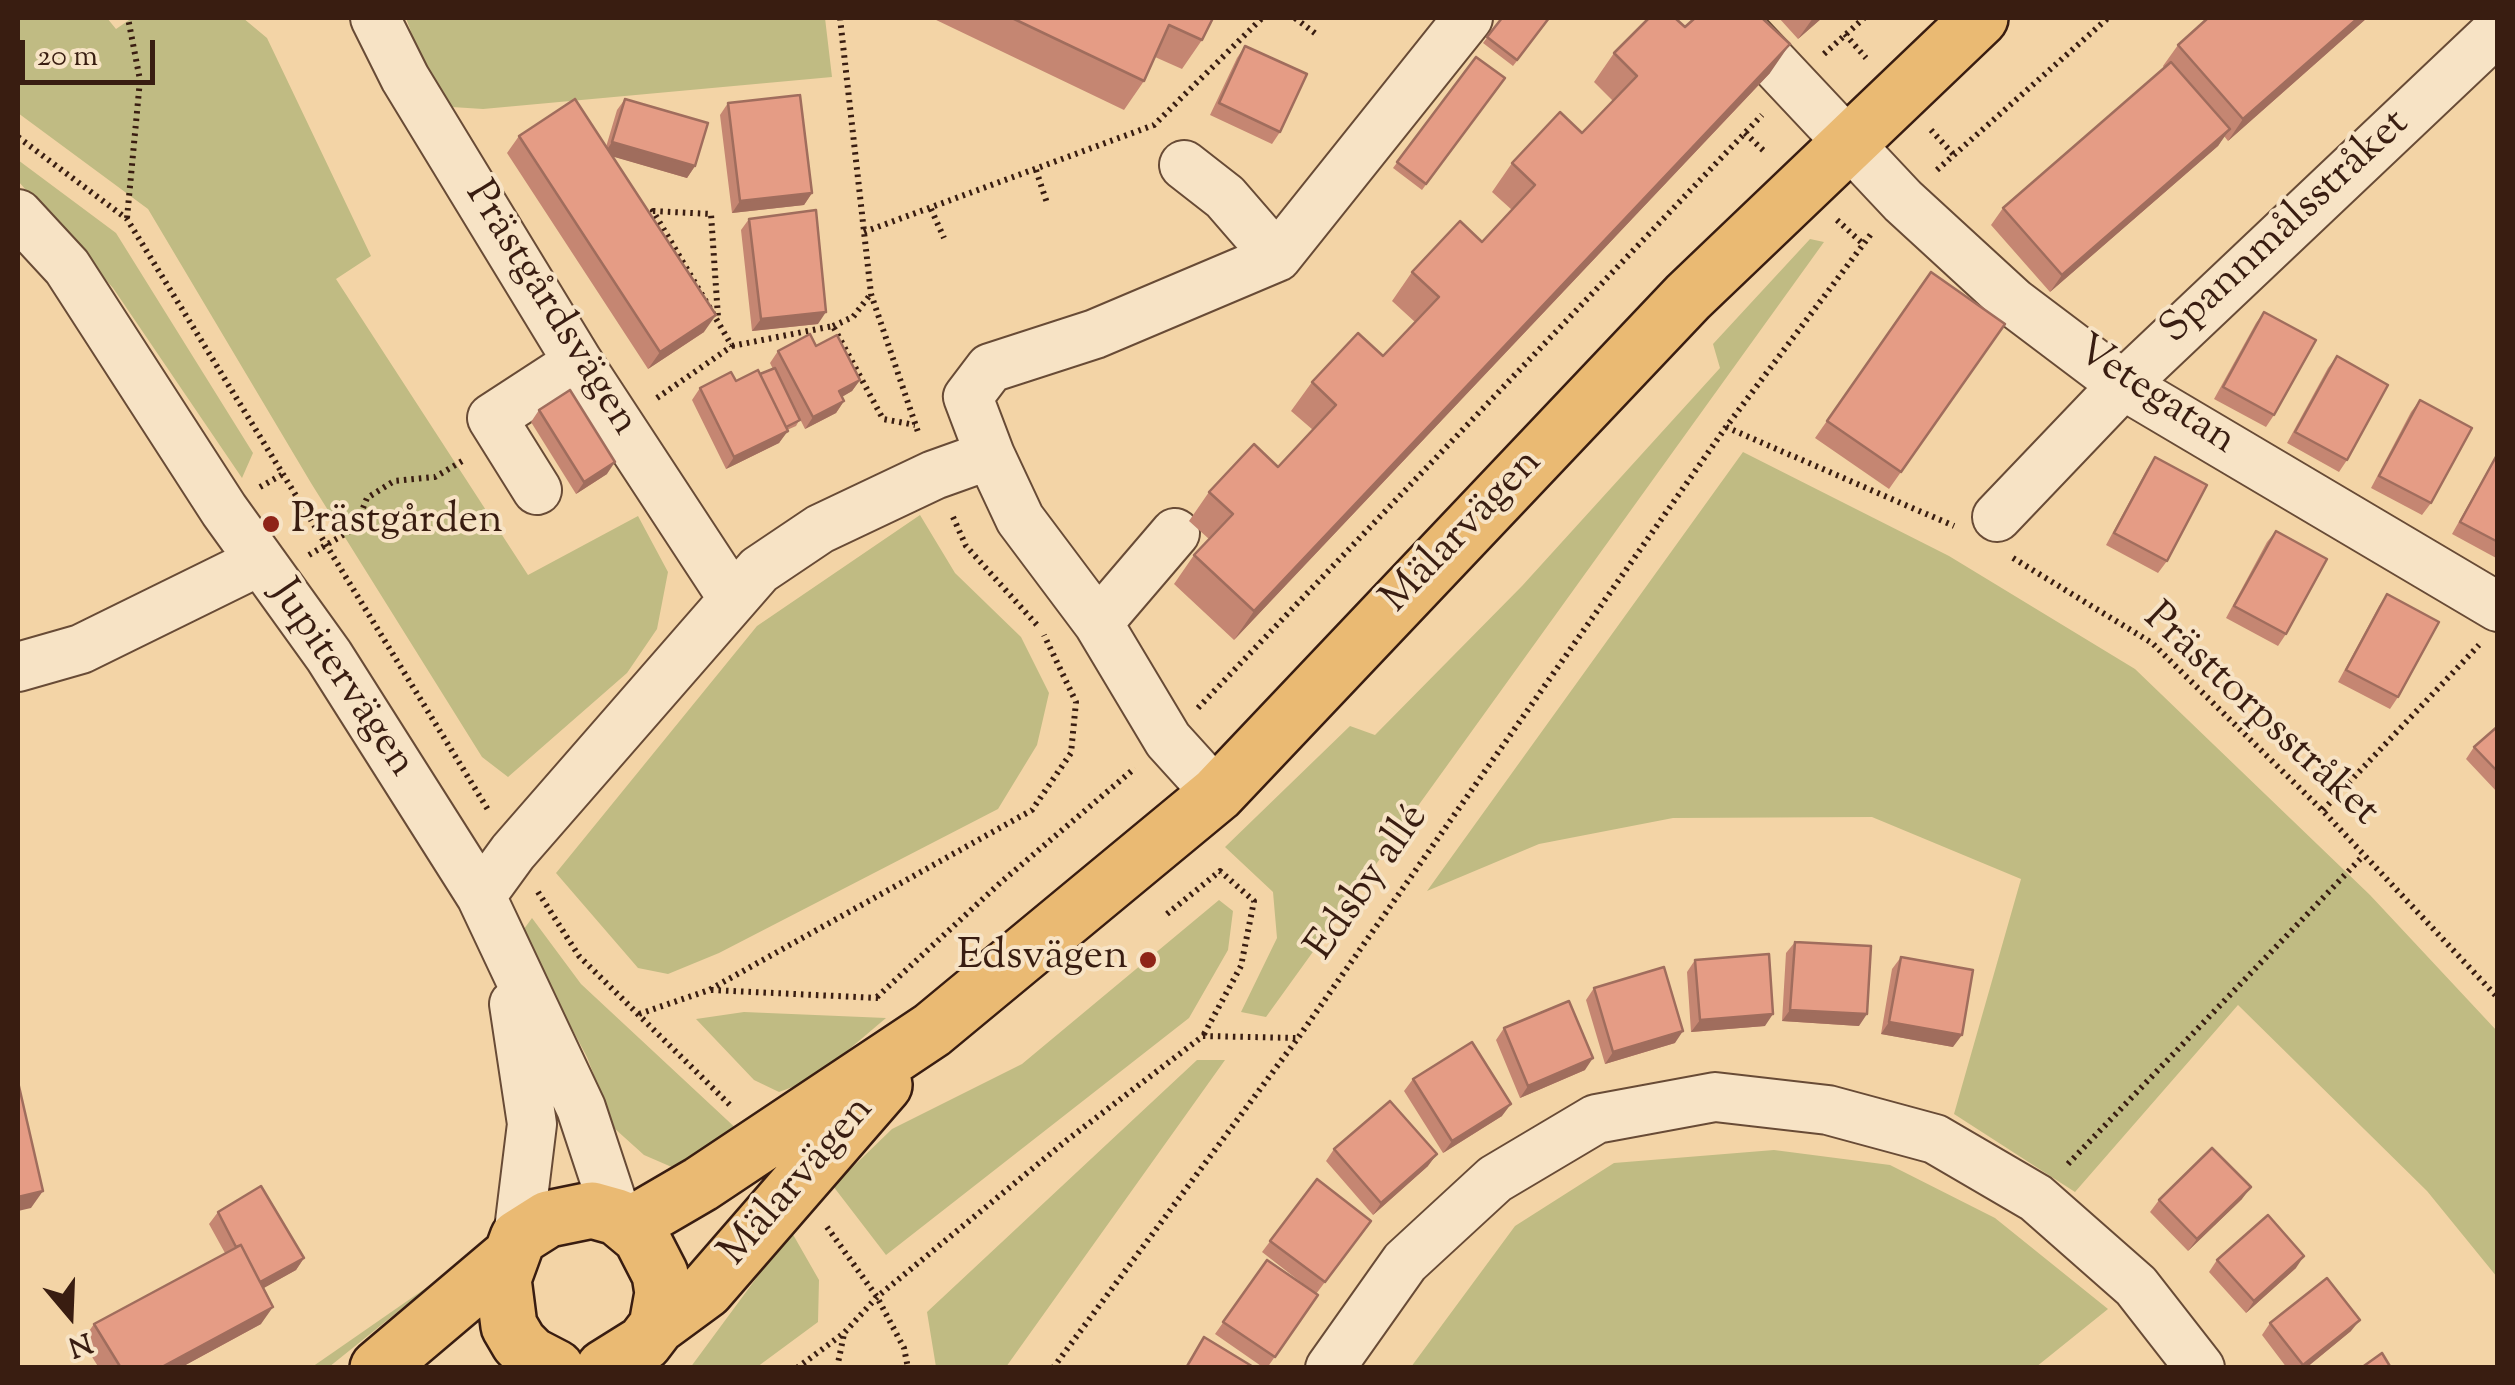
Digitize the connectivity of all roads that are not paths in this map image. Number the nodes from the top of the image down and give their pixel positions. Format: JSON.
{"nodes":[{"id":1,"x":375,"y":18,"type":"edge"},
{"id":2,"x":1468,"y":18,"type":"edge"},
{"id":3,"x":1731,"y":18,"type":"edge"},
{"id":4,"x":1980,"y":18,"type":"edge"},
{"id":5,"x":2498,"y":30,"type":"edge"},
{"id":6,"x":1846,"y":142,"type":"junction"},
{"id":7,"x":1184,"y":165,"type":"dead end"},
{"id":8,"x":18,"y":214,"type":"edge"},
{"id":9,"x":1277,"y":257,"type":"junction"},
{"id":10,"x":578,"y":362,"type":"junction"},
{"id":11,"x":2123,"y":385,"type":"junction"},
{"id":12,"x":990,"y":455,"type":"junction"},
{"id":13,"x":536,"y":490,"type":"dead end"},
{"id":14,"x":1175,"y":534,"type":"dead end"},
{"id":15,"x":1990,"y":534,"type":"road end"},
{"id":16,"x":260,"y":561,"type":"junction"},
{"id":17,"x":732,"y":597,"type":"junction"},
{"id":18,"x":1098,"y":623,"type":"junction"},
{"id":19,"x":2491,"y":624,"type":"edge"},
{"id":20,"x":18,"y":668,"type":"edge"},
{"id":21,"x":1217,"y":794,"type":"junction"},
{"id":22,"x":481,"y":896,"type":"junction"},
{"id":23,"x":508,"y":961,"type":"junction"},
{"id":24,"x":912,"y":1014,"type":"junction"},
{"id":25,"x":623,"y":1221,"type":"junction"},
{"id":26,"x":513,"y":1248,"type":"junction"},
{"id":27,"x":637,"y":1351,"type":"edge"},
{"id":28,"x":528,"y":1364,"type":"edge"},
{"id":29,"x":378,"y":1368,"type":"edge"},
{"id":30,"x":1330,"y":1368,"type":"edge"},
{"id":31,"x":2200,"y":1368,"type":"edge"}],
"edges":[{"from":1,"to":10,"type":"street","name":"Prästgårdsvägen"},
{"from":2,"to":9,"type":"street"},
{"from":3,"to":6,"type":"street","name":"Vetegatan"},
{"from":4,"to":6,"type":"main road","name":"Mälarvägen"},
{"from":5,"to":11,"type":"street","name":"Spannmålsstråket"},
{"from":6,"to":11,"type":"street","name":"Vetegatan"},
{"from":6,"to":21,"type":"main road","name":"Mälarvägen"},
{"from":7,"to":9,"type":"street"},
{"from":8,"to":16,"type":"street","name":"Jupitervägen"},
{"from":9,"to":12,"type":"street"},
{"from":10,"to":13,"type":"street"},
{"from":10,"to":17,"type":"street","name":"Prästgårdsvägen"},
{"from":11,"to":15,"type":"street","name":"Spannmålsstråket"},
{"from":11,"to":19,"type":"street","name":"Vetegatan"},
{"from":12,"to":17,"type":"street"},
{"from":12,"to":18,"type":"street"},
{"from":14,"to":18,"type":"street"},
{"from":16,"to":20,"type":"street"},
{"from":16,"to":22,"type":"street","name":"Jupitervägen"},
{"from":17,"to":22,"type":"street"},
{"from":18,"to":21,"type":"street"},
{"from":21,"to":24,"type":"main road","name":"Mälarvägen"},
{"from":22,"to":23,"type":"street","name":"Jupitervägen"},
{"from":23,"to":25,"type":"street","name":"Jupitervägen"},
{"from":23,"to":26,"type":"street","name":"Jupitervägen"},
{"from":24,"to":25,"type":"main road","name":"Mälarvägen"},
{"from":24,"to":27,"type":"main road","name":"Mälarvägen"},
{"from":25,"to":26,"type":"main road"},
{"from":25,"to":27,"type":"main road"},
{"from":26,"to":28,"type":"main road"},
{"from":26,"to":29,"type":"main road"},
{"from":30,"to":31,"type":"street"}]}
